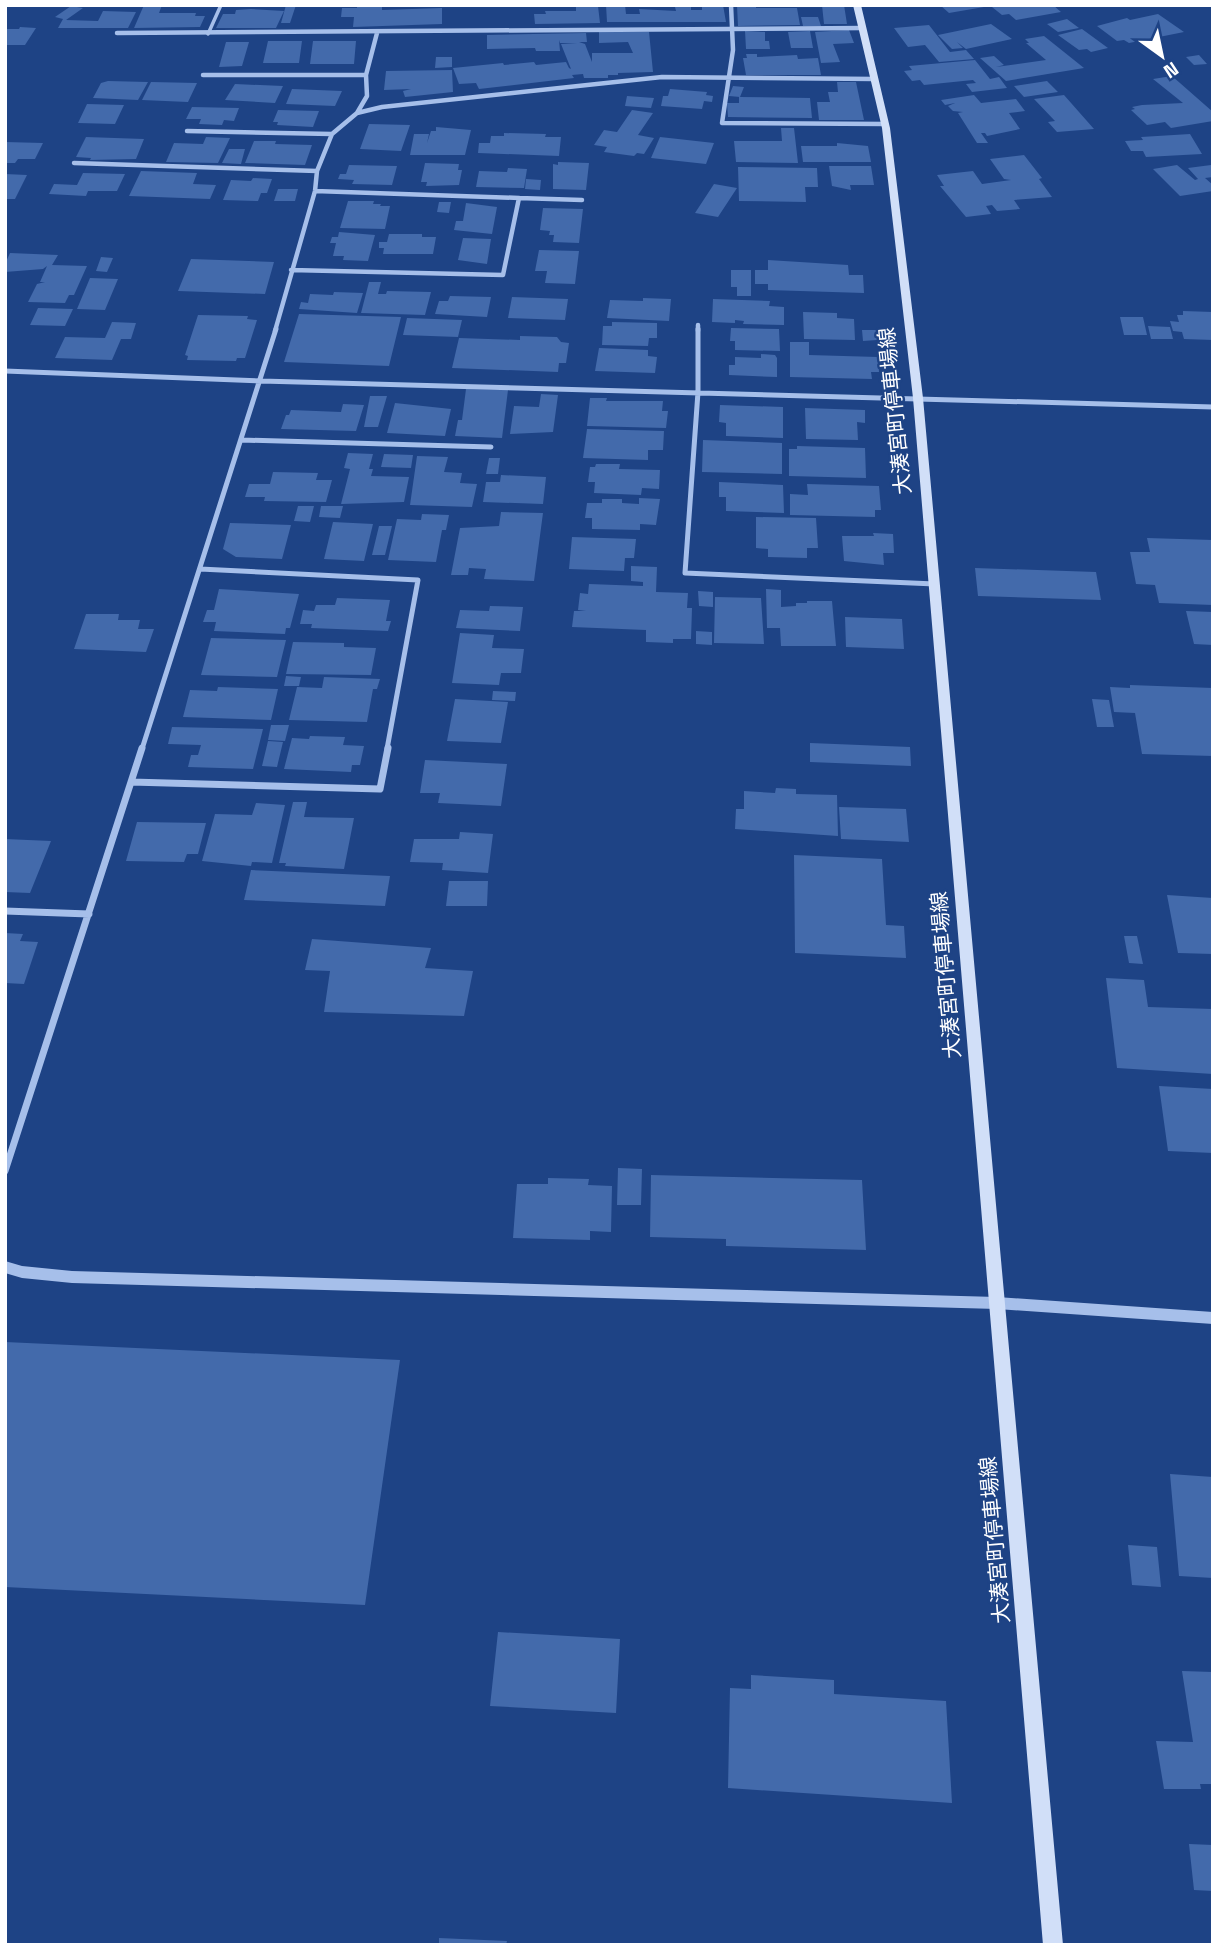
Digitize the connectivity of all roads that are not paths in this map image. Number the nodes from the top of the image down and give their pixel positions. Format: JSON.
{"nodes":[{"id":1,"x":221,"y":5,"type":"edge"},
{"id":2,"x":731,"y":5,"type":"edge"},
{"id":3,"x":857,"y":5,"type":"edge"},
{"id":4,"x":863,"y":28,"type":"junction"},
{"id":5,"x":736,"y":30,"type":"junction"},
{"id":6,"x":117,"y":33,"type":"dead end"},
{"id":7,"x":377,"y":33,"type":"junction"},
{"id":8,"x":208,"y":34,"type":"junction"},
{"id":9,"x":203,"y":75,"type":"dead end"},
{"id":10,"x":366,"y":75,"type":"junction"},
{"id":11,"x":731,"y":79,"type":"junction"},
{"id":12,"x":875,"y":79,"type":"junction"},
{"id":13,"x":357,"y":113,"type":"junction"},
{"id":14,"x":885,"y":124,"type":"junction"},
{"id":15,"x":187,"y":131,"type":"dead end"},
{"id":16,"x":332,"y":134,"type":"junction"},
{"id":17,"x":74,"y":163,"type":"dead end"},
{"id":18,"x":317,"y":171,"type":"junction"},
{"id":19,"x":315,"y":191,"type":"junction"},
{"id":20,"x":519,"y":198,"type":"junction"},
{"id":21,"x":582,"y":200,"type":"dead end"},
{"id":22,"x":291,"y":270,"type":"junction"},
{"id":23,"x":698,"y":324,"type":"dead end"},
{"id":24,"x":5,"y":371,"type":"edge"},
{"id":25,"x":261,"y":381,"type":"junction"},
{"id":26,"x":698,"y":392,"type":"junction"},
{"id":27,"x":918,"y":398,"type":"junction"},
{"id":28,"x":1213,"y":407,"type":"edge"},
{"id":29,"x":242,"y":440,"type":"junction"},
{"id":30,"x":491,"y":447,"type":"dead end"},
{"id":31,"x":200,"y":569,"type":"junction"},
{"id":32,"x":934,"y":584,"type":"junction"},
{"id":33,"x":131,"y":782,"type":"junction"},
{"id":34,"x":5,"y":911,"type":"edge"},
{"id":35,"x":89,"y":914,"type":"junction"},
{"id":36,"x":5,"y":1171,"type":"edge"},
{"id":37,"x":5,"y":1267,"type":"edge"},
{"id":38,"x":997,"y":1303,"type":"junction"},
{"id":39,"x":1213,"y":1318,"type":"edge"},
{"id":40,"x":1053,"y":1945,"type":"edge"}],
"edges":[{"from":1,"to":8,"type":"lane"},
{"from":2,"to":5,"type":"street"},
{"from":3,"to":4,"type":"main road","name":"大湊宮町停車場線"},
{"from":4,"to":5,"type":"street"},
{"from":4,"to":12,"type":"main road","name":"大湊宮町停車場線"},
{"from":5,"to":7,"type":"street"},
{"from":5,"to":11,"type":"street"},
{"from":6,"to":8,"type":"street"},
{"from":7,"to":8,"type":"street"},
{"from":7,"to":10,"type":"street"},
{"from":9,"to":10,"type":"street"},
{"from":10,"to":13,"type":"street"},
{"from":11,"to":12,"type":"street"},
{"from":11,"to":13,"type":"street"},
{"from":11,"to":14,"type":"street"},
{"from":12,"to":14,"type":"main road","name":"大湊宮町停車場線"},
{"from":13,"to":16,"type":"street"},
{"from":14,"to":27,"type":"main road","name":"大湊宮町停車場線"},
{"from":15,"to":16,"type":"street"},
{"from":16,"to":18,"type":"street"},
{"from":17,"to":18,"type":"street"},
{"from":18,"to":19,"type":"street"},
{"from":19,"to":20,"type":"street"},
{"from":19,"to":22,"type":"street"},
{"from":20,"to":21,"type":"street"},
{"from":20,"to":22,"type":"street"},
{"from":22,"to":25,"type":"street"},
{"from":23,"to":26,"type":"street"},
{"from":24,"to":25,"type":"street"},
{"from":25,"to":26,"type":"street"},
{"from":25,"to":29,"type":"street"},
{"from":26,"to":27,"type":"street"},
{"from":26,"to":32,"type":"street"},
{"from":27,"to":28,"type":"street"},
{"from":27,"to":32,"type":"main road","name":"大湊宮町停車場線"},
{"from":29,"to":30,"type":"street"},
{"from":29,"to":31,"type":"street"},
{"from":31,"to":33,"type":"street"},
{"from":31,"to":33,"type":"street"},
{"from":32,"to":38,"type":"main road","name":"大湊宮町停車場線"},
{"from":33,"to":35,"type":"street"},
{"from":34,"to":35,"type":"street"},
{"from":35,"to":36,"type":"street"},
{"from":37,"to":38,"type":"street"},
{"from":38,"to":39,"type":"street"},
{"from":38,"to":40,"type":"main road","name":"大湊宮町停車場線"}]}
